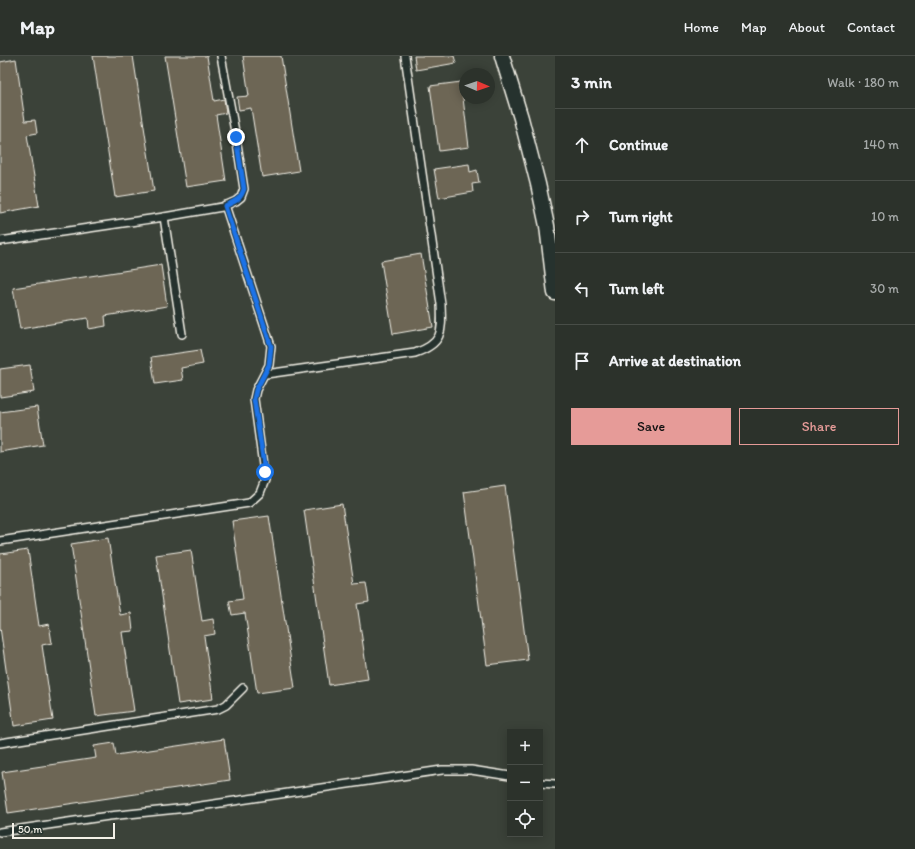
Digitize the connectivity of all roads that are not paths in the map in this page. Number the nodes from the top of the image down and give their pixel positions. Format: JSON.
{"nodes":[{"id":1,"x":221,"y":56,"type":"edge"},
{"id":2,"x":405,"y":56,"type":"edge"},
{"id":3,"x":502,"y":56,"type":"edge"},
{"id":4,"x":225,"y":206,"type":"junction"},
{"id":5,"x":164,"y":218,"type":"junction"},
{"id":6,"x":0,"y":241,"type":"edge"},
{"id":7,"x":555,"y":293,"type":"edge"},
{"id":8,"x":182,"y":334,"type":"dead end"},
{"id":9,"x":266,"y":374,"type":"junction"},
{"id":10,"x":0,"y":540,"type":"edge"},
{"id":11,"x":243,"y":688,"type":"dead end"},
{"id":12,"x":0,"y":743,"type":"edge"},
{"id":13,"x":507,"y":776,"type":"edge"},
{"id":14,"x":543,"y":783,"type":"edge"},
{"id":15,"x":555,"y":784,"type":"edge"},
{"id":16,"x":0,"y":832,"type":"edge"}],
"edges":[{"from":1,"to":4,"type":"lane"},
{"from":2,"to":9,"type":"lane"},
{"from":3,"to":7,"type":"street"},
{"from":4,"to":5,"type":"lane"},
{"from":4,"to":9,"type":"lane"},
{"from":5,"to":6,"type":"lane"},
{"from":5,"to":8,"type":"lane"},
{"from":9,"to":10,"type":"lane"},
{"from":11,"to":12,"type":"lane"},
{"from":13,"to":16,"type":"lane"},
{"from":14,"to":15,"type":"lane"}]}
